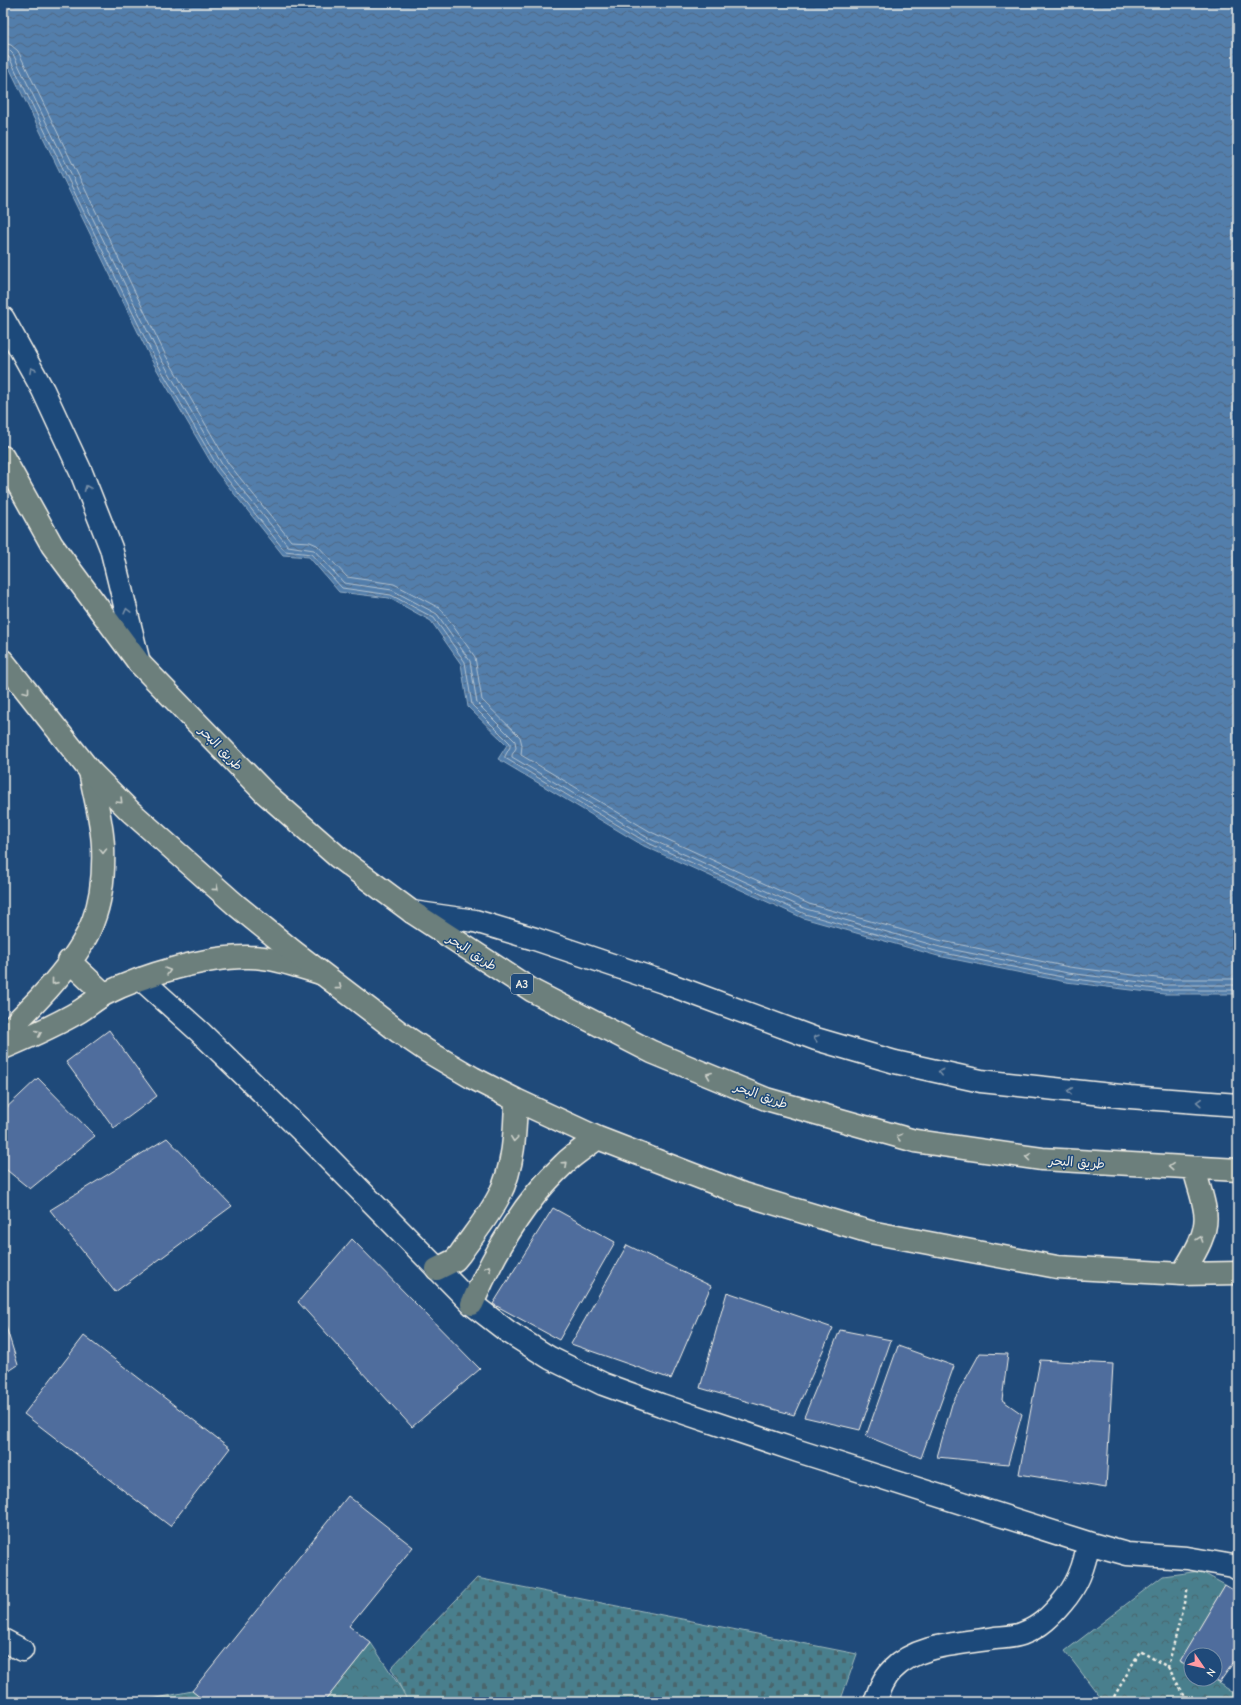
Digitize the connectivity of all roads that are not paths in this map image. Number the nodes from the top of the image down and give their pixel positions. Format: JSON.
{"nodes":[{"id":1,"x":3,"y":318,"type":"edge"},
{"id":2,"x":3,"y":457,"type":"edge"},
{"id":3,"x":3,"y":661,"type":"edge"},
{"id":4,"x":139,"y":663,"type":"junction"},
{"id":5,"x":90,"y":771,"type":"junction"},
{"id":6,"x":412,"y":912,"type":"junction"},
{"id":7,"x":69,"y":961,"type":"junction"},
{"id":8,"x":320,"y":973,"type":"junction"},
{"id":9,"x":141,"y":979,"type":"junction"},
{"id":10,"x":104,"y":994,"type":"junction"},
{"id":11,"x":3,"y":1035,"type":"edge"},
{"id":12,"x":3,"y":1048,"type":"edge"},
{"id":13,"x":516,"y":1100,"type":"junction"},
{"id":14,"x":1238,"y":1105,"type":"edge"},
{"id":15,"x":598,"y":1138,"type":"junction"},
{"id":16,"x":1194,"y":1168,"type":"junction"},
{"id":17,"x":1238,"y":1170,"type":"edge"},
{"id":18,"x":437,"y":1269,"type":"junction"},
{"id":19,"x":1238,"y":1273,"type":"edge"},
{"id":20,"x":1182,"y":1274,"type":"junction"},
{"id":21,"x":472,"y":1304,"type":"junction"},
{"id":22,"x":1088,"y":1543,"type":"junction"},
{"id":23,"x":1238,"y":1569,"type":"edge"},
{"id":24,"x":3,"y":1640,"type":"edge"},
{"id":25,"x":22,"y":1650,"type":"dead end"},
{"id":26,"x":875,"y":1702,"type":"edge"}],
"edges":[{"from":4,"to":1,"type":"street","one_way":true},
{"from":2,"to":4,"type":"main road","name":"طريق البحر","number":"A3"},
{"from":3,"to":5,"type":"main road","one_way":true},
{"from":4,"to":6,"type":"main road","name":"طريق البحر","number":"A3"},
{"from":5,"to":7,"type":"main road","one_way":true},
{"from":5,"to":8,"type":"main road","one_way":true},
{"from":14,"to":6,"type":"street","one_way":true},
{"from":16,"to":6,"type":"main road","name":"طريق البحر","number":"A3","one_way":true},
{"from":7,"to":10,"type":"main road"},
{"from":7,"to":11,"type":"main road","one_way":true},
{"from":9,"to":8,"type":"main road","one_way":true},
{"from":8,"to":13,"type":"main road","one_way":true},
{"from":9,"to":10,"type":"main road"},
{"from":9,"to":18,"type":"street"},
{"from":12,"to":10,"type":"main road","one_way":true},
{"from":13,"to":15,"type":"main road"},
{"from":13,"to":18,"type":"main road","one_way":true},
{"from":15,"to":20,"type":"main road"},
{"from":21,"to":15,"type":"main road","one_way":true},
{"from":16,"to":17,"type":"main road","name":"طريق البحر","number":"A3"},
{"from":20,"to":16,"type":"main road","one_way":true},
{"from":18,"to":21,"type":"street"},
{"from":19,"to":20,"type":"main road"},
{"from":21,"to":22,"type":"street"},
{"from":22,"to":23,"type":"street"},
{"from":22,"to":26,"type":"street"},
{"from":24,"to":25,"type":"street"}]}
